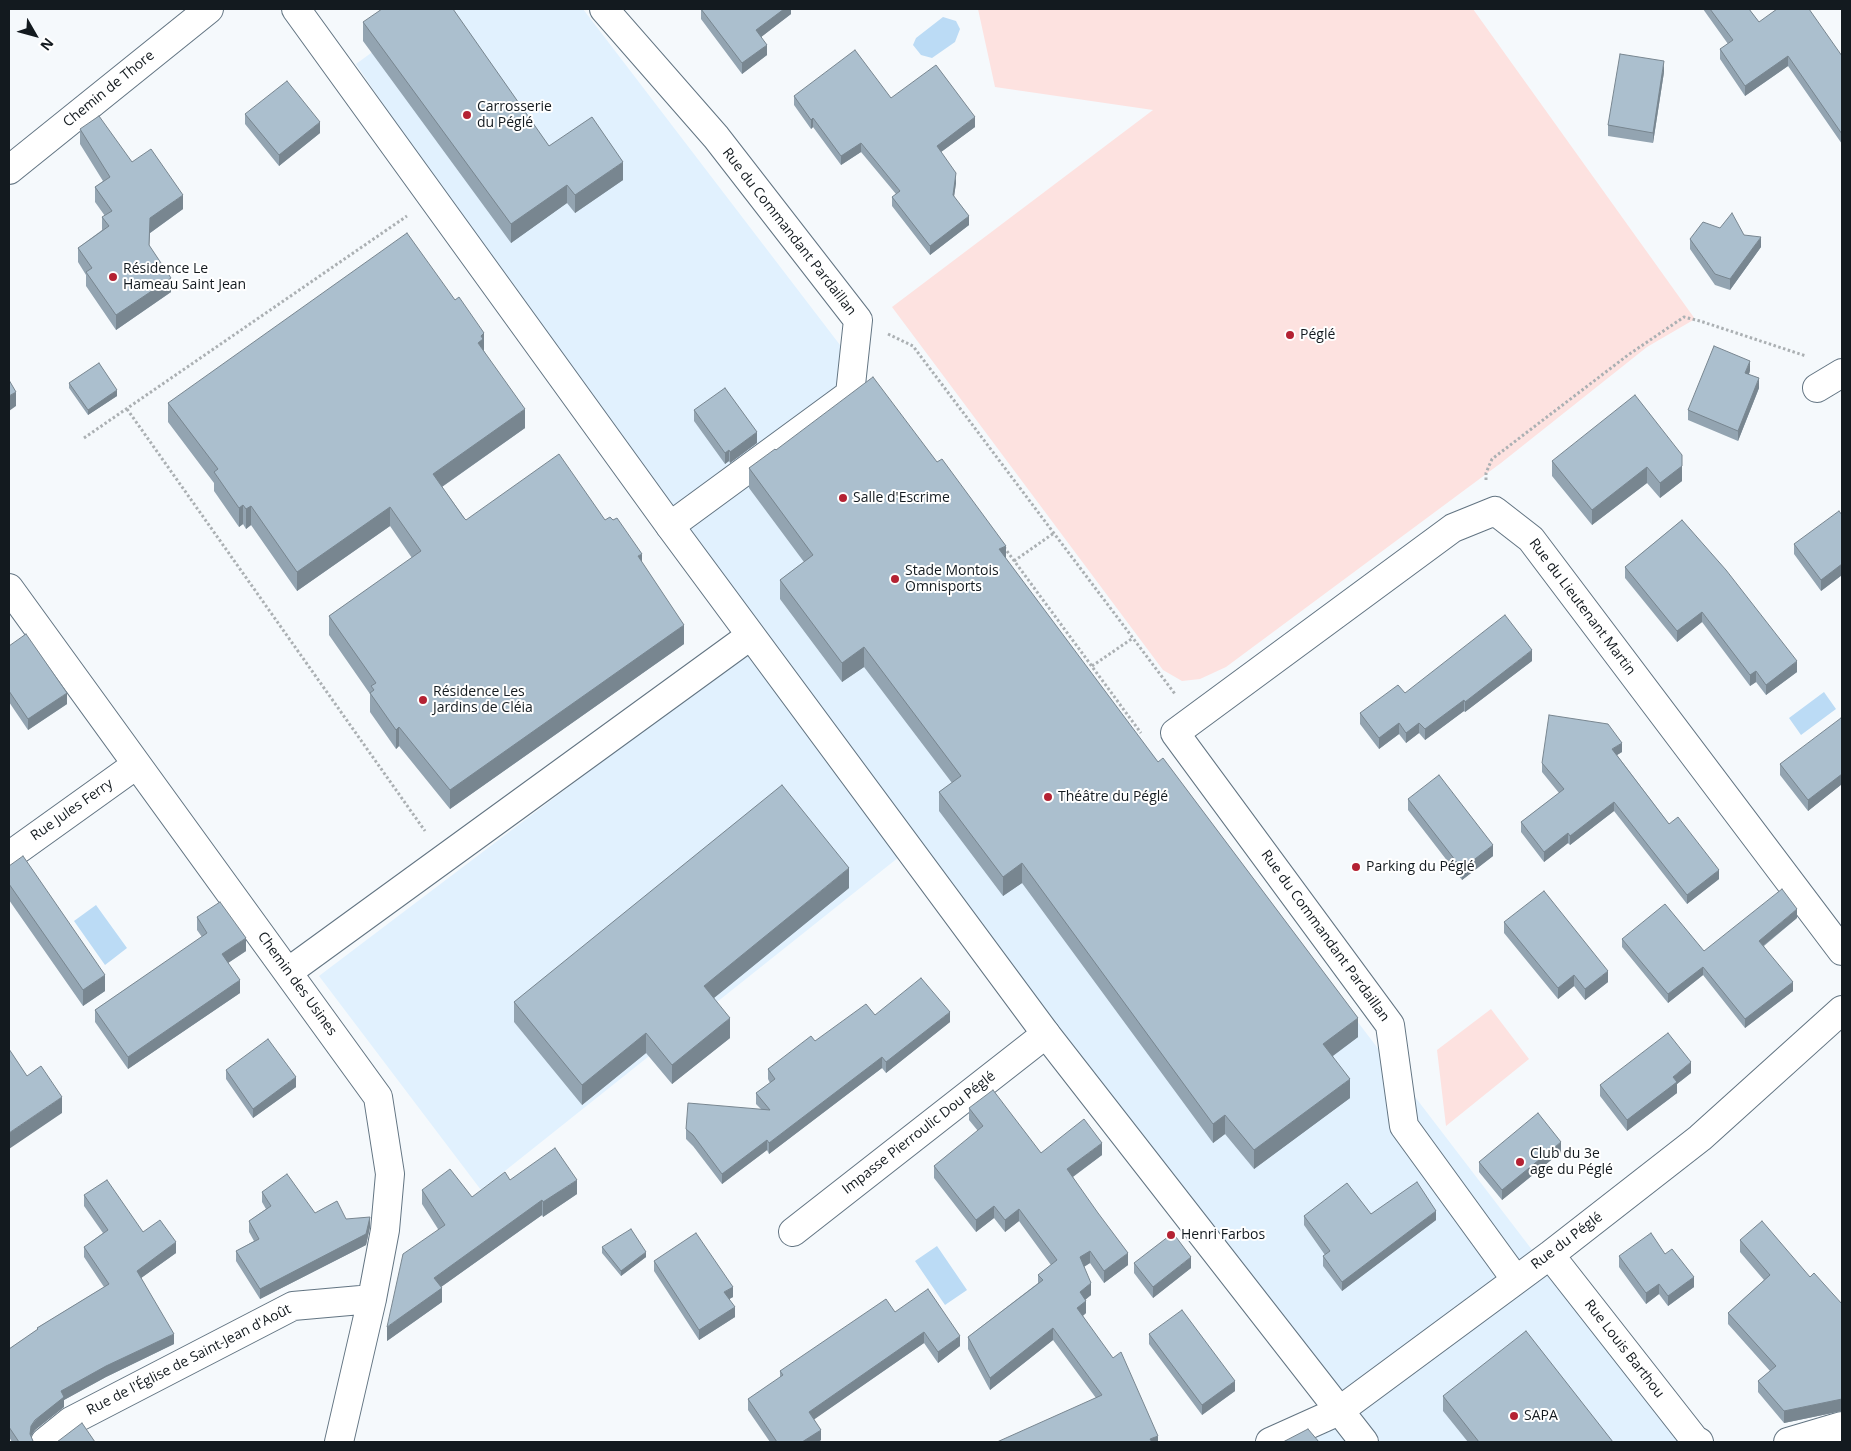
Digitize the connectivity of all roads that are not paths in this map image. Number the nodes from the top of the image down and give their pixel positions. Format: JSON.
{"nodes":[{"id":1,"x":210,"y":9,"type":"edge"},
{"id":2,"x":296,"y":9,"type":"edge"},
{"id":3,"x":604,"y":9,"type":"edge"},
{"id":4,"x":9,"y":170,"type":"edge"},
{"id":5,"x":1842,"y":373,"type":"edge"},
{"id":6,"x":1818,"y":388,"type":"dead end"},
{"id":7,"x":670,"y":526,"type":"junction"},
{"id":8,"x":9,"y":588,"type":"edge"},
{"id":9,"x":750,"y":636,"type":"junction"},
{"id":10,"x":1184,"y":726,"type":"joint"},
{"id":11,"x":136,"y":765,"type":"junction"},
{"id":12,"x":9,"y":856,"type":"edge"},
{"id":13,"x":1842,"y":951,"type":"edge"},
{"id":14,"x":288,"y":972,"type":"junction"},
{"id":15,"x":1842,"y":1010,"type":"edge"},
{"id":16,"x":1046,"y":1034,"type":"junction"},
{"id":17,"x":793,"y":1232,"type":"dead end"},
{"id":18,"x":1550,"y":1254,"type":"junction"},
{"id":19,"x":1516,"y":1280,"type":"junction"},
{"id":20,"x":372,"y":1299,"type":"junction"},
{"id":21,"x":1339,"y":1411,"type":"junction"},
{"id":22,"x":1842,"y":1426,"type":"edge"},
{"id":23,"x":45,"y":1442,"type":"edge"},
{"id":24,"x":339,"y":1442,"type":"edge"},
{"id":25,"x":1270,"y":1442,"type":"edge"},
{"id":26,"x":1364,"y":1442,"type":"edge"},
{"id":27,"x":1699,"y":1442,"type":"edge"},
{"id":28,"x":1788,"y":1442,"type":"edge"}],
"edges":[{"from":1,"to":4,"type":"street","name":"Chemin de Thore"},
{"from":2,"to":7,"type":"street"},
{"from":3,"to":7,"type":"street","name":"Rue du Commandant Pardaillan"},
{"from":5,"to":6,"type":"street"},
{"from":7,"to":9,"type":"street"},
{"from":8,"to":11,"type":"street","name":"Chemin des Usines"},
{"from":9,"to":14,"type":"street"},
{"from":9,"to":16,"type":"street"},
{"from":10,"to":13,"type":"street","name":"Rue du Lieutenant Martin"},
{"from":10,"to":19,"type":"street","name":"Rue du Commandant Pardaillan"},
{"from":11,"to":12,"type":"street","name":"Rue Jules Ferry"},
{"from":11,"to":14,"type":"street","name":"Chemin des Usines"},
{"from":14,"to":20,"type":"street","name":"Chemin des Usines"},
{"from":15,"to":18,"type":"street","name":"Rue du Péglé"},
{"from":16,"to":17,"type":"street","name":"Impasse Pierroulic Dou Péglé"},
{"from":16,"to":21,"type":"street"},
{"from":18,"to":19,"type":"street","name":"Rue du Péglé"},
{"from":18,"to":27,"type":"street","name":"Rue Louis Barthou"},
{"from":19,"to":21,"type":"street","name":"Rue du Péglé"},
{"from":20,"to":23,"type":"street","name":"Rue de l'Église de Saint-Jean d'Août"},
{"from":20,"to":24,"type":"street","name":"Chemin des Usines"},
{"from":21,"to":25,"type":"street","name":"Rue du Péglé"},
{"from":21,"to":26,"type":"street"},
{"from":22,"to":28,"type":"street"}]}
